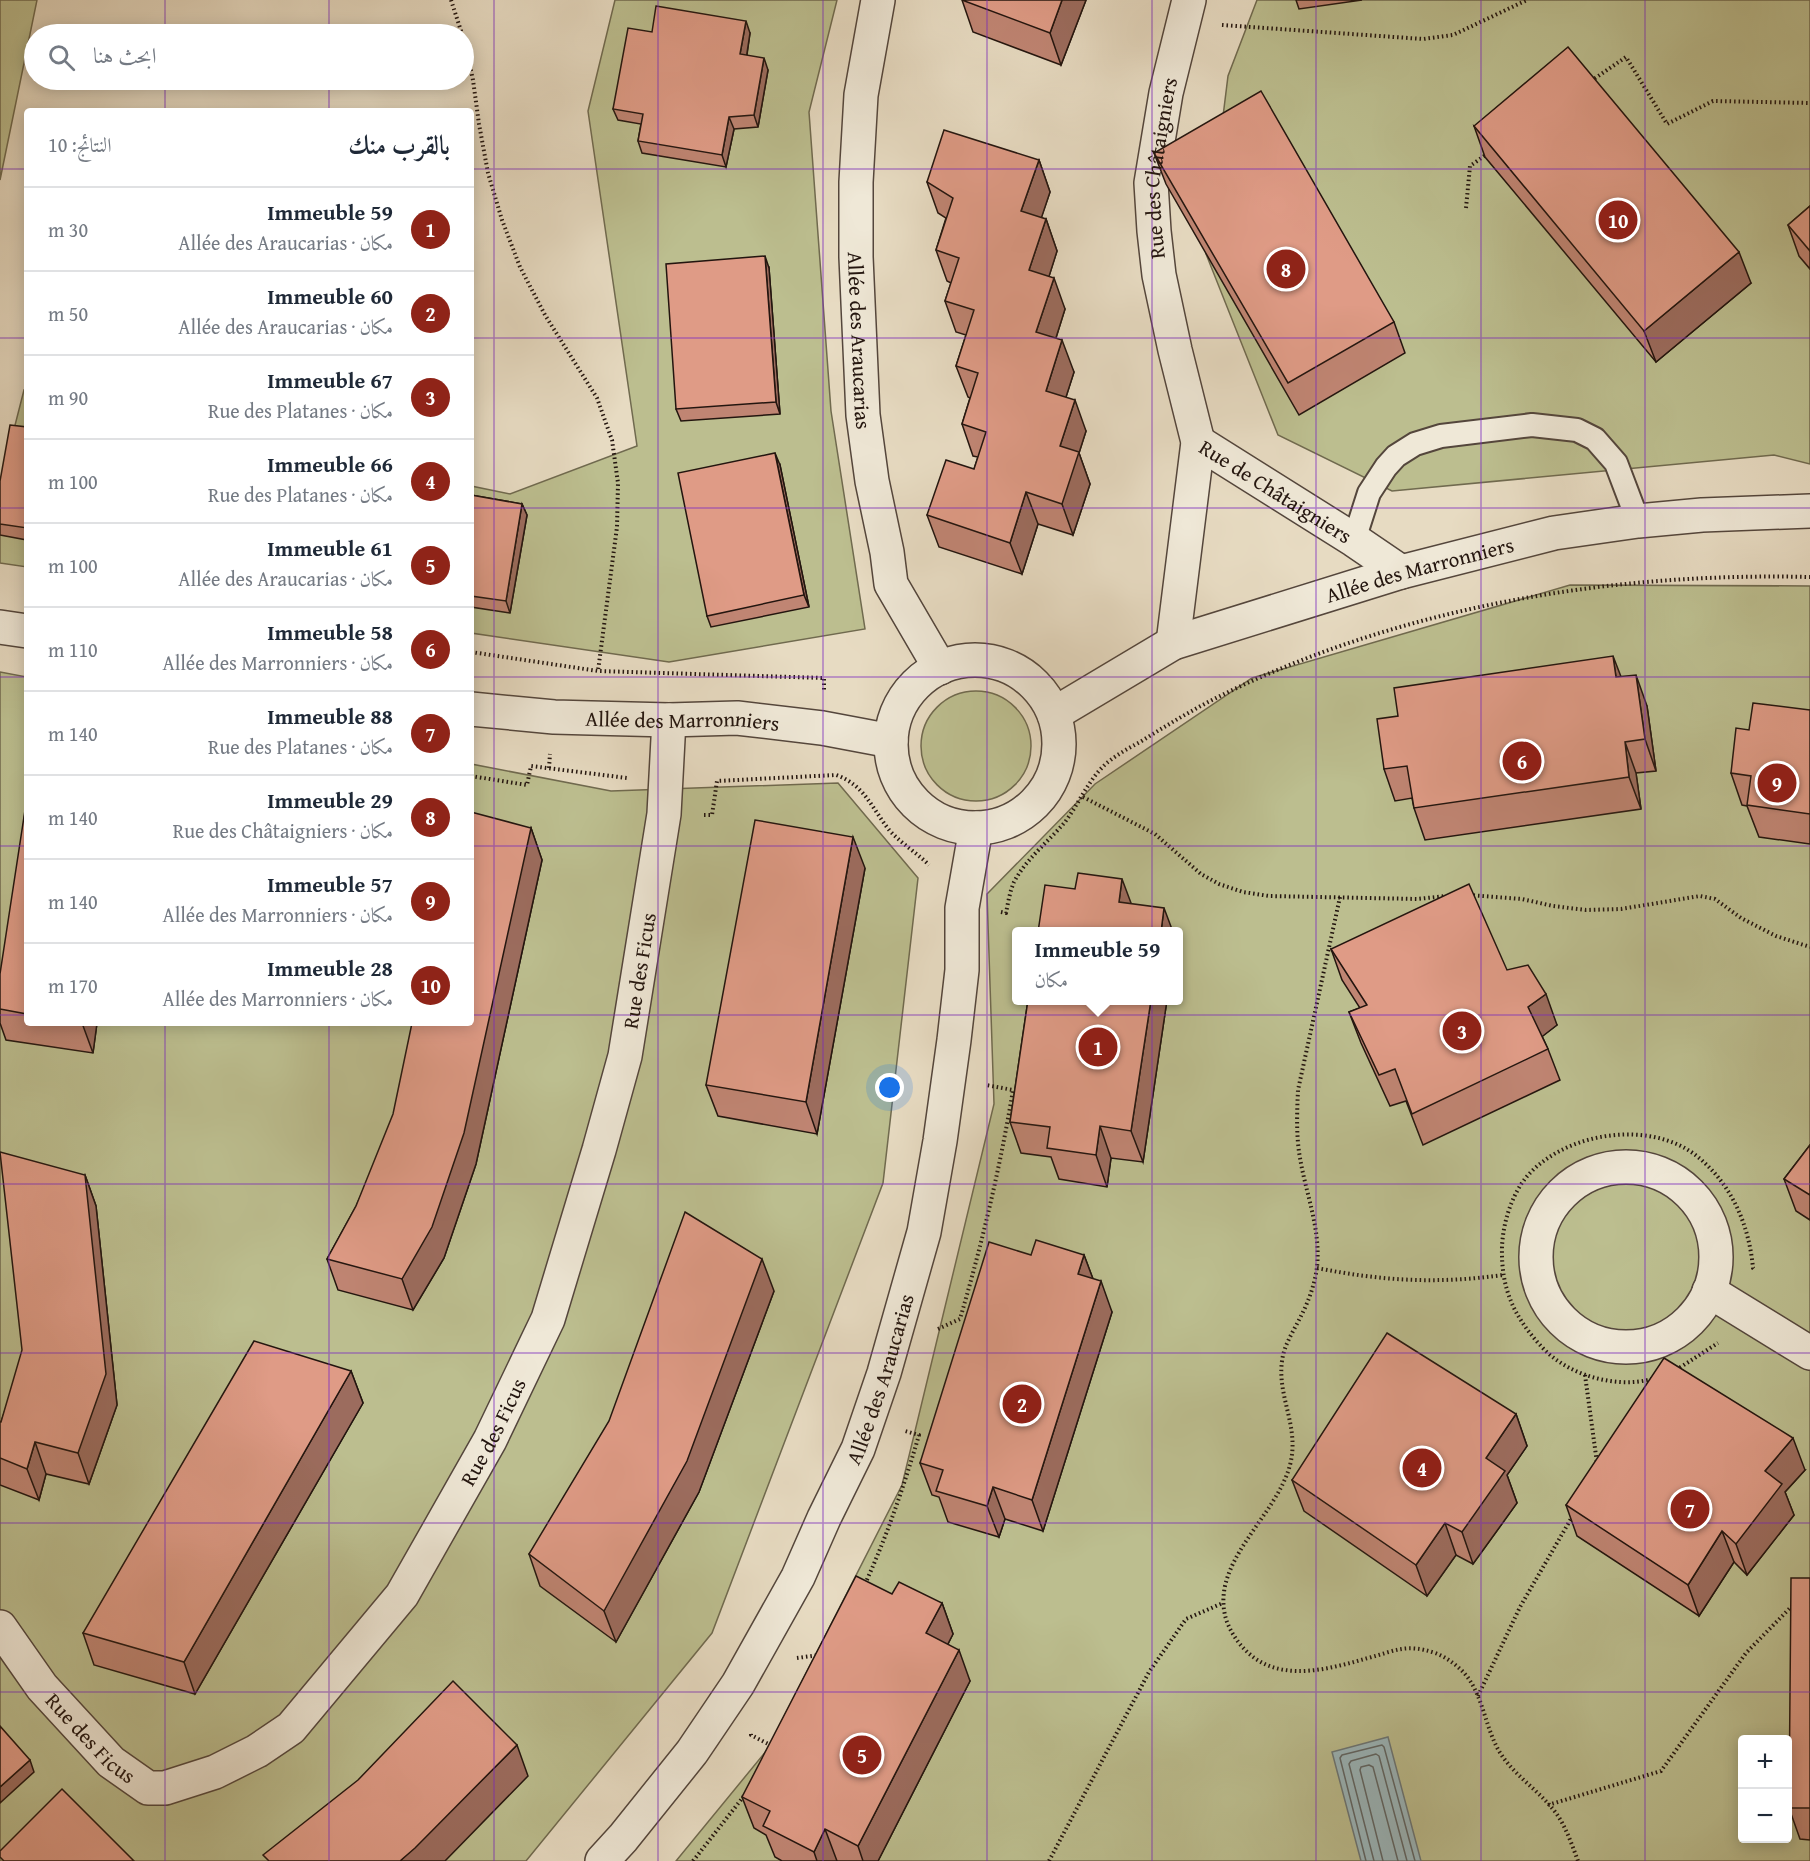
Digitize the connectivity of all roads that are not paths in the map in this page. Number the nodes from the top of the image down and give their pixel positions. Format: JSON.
{"nodes":[{"id":1,"x":878,"y":0,"type":"edge"},
{"id":2,"x":1186,"y":11,"type":"edge"},
{"id":3,"x":1198,"y":442,"type":"junction"},
{"id":4,"x":1810,"y":511,"type":"edge"},
{"id":5,"x":1638,"y":521,"type":"junction"},
{"id":6,"x":1354,"y":540,"type":"junction"},
{"id":7,"x":1401,"y":572,"type":"junction"},
{"id":8,"x":0,"y":627,"type":"edge"},
{"id":9,"x":24,"y":631,"type":"edge"},
{"id":10,"x":1173,"y":643,"type":"junction"},
{"id":11,"x":940,"y":668,"type":"junction"},
{"id":12,"x":474,"y":709,"type":"edge"},
{"id":13,"x":1054,"y":714,"type":"junction"},
{"id":14,"x":669,"y":720,"type":"junction"},
{"id":15,"x":891,"y":741,"type":"junction"},
{"id":16,"x":976,"y":828,"type":"junction"},
{"id":17,"x":1709,"y":1291,"type":"junction"},
{"id":18,"x":1810,"y":1353,"type":"edge"},
{"id":19,"x":0,"y":1627,"type":"edge"},
{"id":20,"x":602,"y":1861,"type":"edge"}],
"edges":[{"from":1,"to":11,"type":"street","name":"Allée des Araucarias"},
{"from":2,"to":3,"type":"street","name":"Rue des Châtaigniers"},
{"from":3,"to":6,"type":"street","name":"Rue de Châtaigniers"},
{"from":3,"to":10,"type":"street","name":"Rue de Châtaigniers"},
{"from":4,"to":5,"type":"street","name":"Allée des Marronniers"},
{"from":5,"to":6,"type":"lane"},
{"from":5,"to":7,"type":"street","name":"Allée des Marronniers"},
{"from":6,"to":7,"type":"street","name":"Rue de Châtaigniers"},
{"from":7,"to":10,"type":"street","name":"Allée des Marronniers"},
{"from":8,"to":9,"type":"street"},
{"from":10,"to":13,"type":"street","name":"Allée des Marronniers"},
{"from":11,"to":13,"type":"street"},
{"from":11,"to":15,"type":"street"},
{"from":12,"to":14,"type":"street","name":"Allée des Marronniers"},
{"from":13,"to":16,"type":"street"},
{"from":14,"to":15,"type":"street","name":"Allée des Marronniers"},
{"from":14,"to":19,"type":"street","name":"Rue des Ficus"},
{"from":15,"to":16,"type":"street"},
{"from":16,"to":20,"type":"street","name":"Allée des Araucarias"},
{"from":17,"to":17,"type":"street"},
{"from":17,"to":18,"type":"street"}]}
